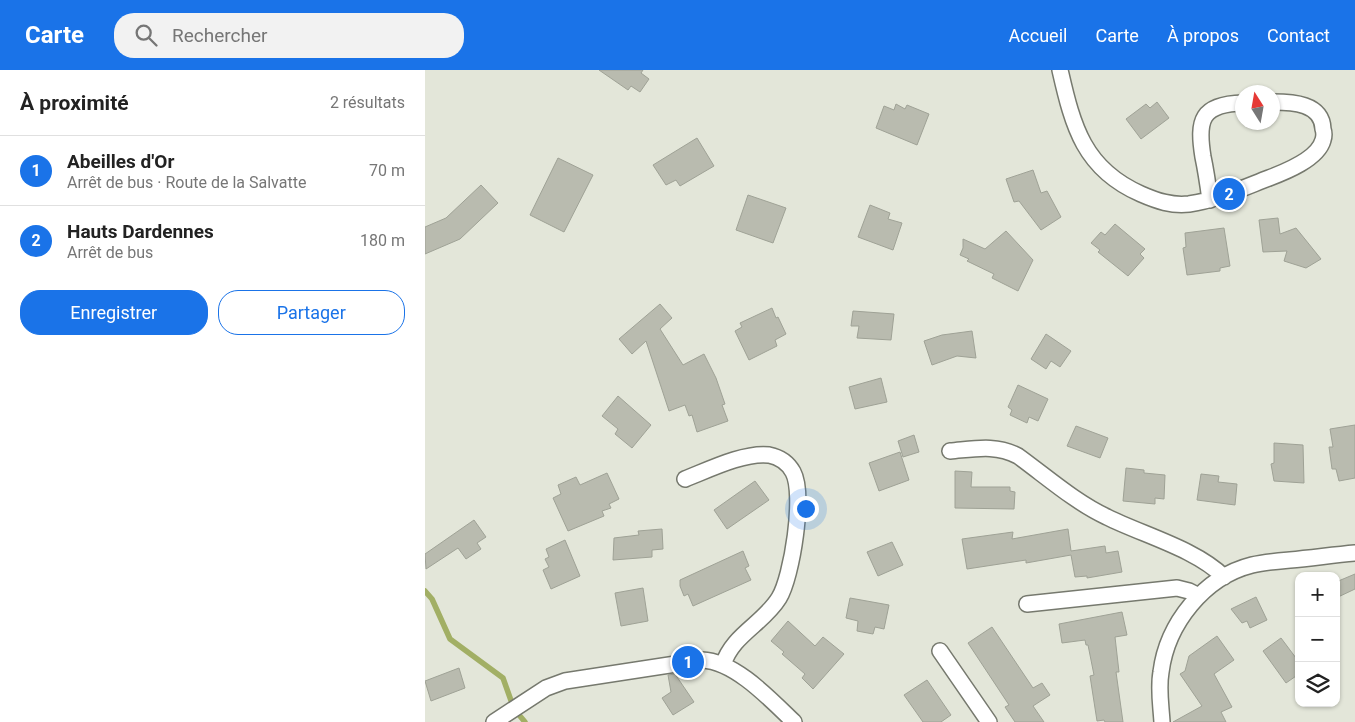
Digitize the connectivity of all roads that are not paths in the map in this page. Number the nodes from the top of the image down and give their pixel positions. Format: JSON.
{"nodes":[{"id":1,"x":1061,"y":70,"type":"edge"},
{"id":2,"x":1280,"y":102,"type":"edge"},
{"id":3,"x":1235,"y":103,"type":"edge"},
{"id":4,"x":1210,"y":200,"type":"junction"},
{"id":5,"x":951,"y":451,"type":"dead end"},
{"id":6,"x":685,"y":479,"type":"dead end"},
{"id":7,"x":1355,"y":553,"type":"edge"},
{"id":8,"x":1224,"y":577,"type":"junction"},
{"id":9,"x":1199,"y":596,"type":"junction"},
{"id":10,"x":1027,"y":604,"type":"dead end"},
{"id":11,"x":940,"y":651,"type":"dead end"},
{"id":12,"x":723,"y":664,"type":"junction"},
{"id":13,"x":494,"y":722,"type":"edge"},
{"id":14,"x":794,"y":722,"type":"edge"},
{"id":15,"x":989,"y":722,"type":"edge"},
{"id":16,"x":1162,"y":722,"type":"edge"}],
"edges":[{"from":1,"to":4,"type":"street"},
{"from":2,"to":4,"type":"street"},
{"from":3,"to":4,"type":"street"},
{"from":5,"to":8,"type":"street"},
{"from":6,"to":12,"type":"street"},
{"from":7,"to":8,"type":"street"},
{"from":8,"to":9,"type":"street"},
{"from":9,"to":10,"type":"street"},
{"from":9,"to":16,"type":"street"},
{"from":11,"to":15,"type":"street"},
{"from":12,"to":13,"type":"street"},
{"from":12,"to":14,"type":"street"}]}
